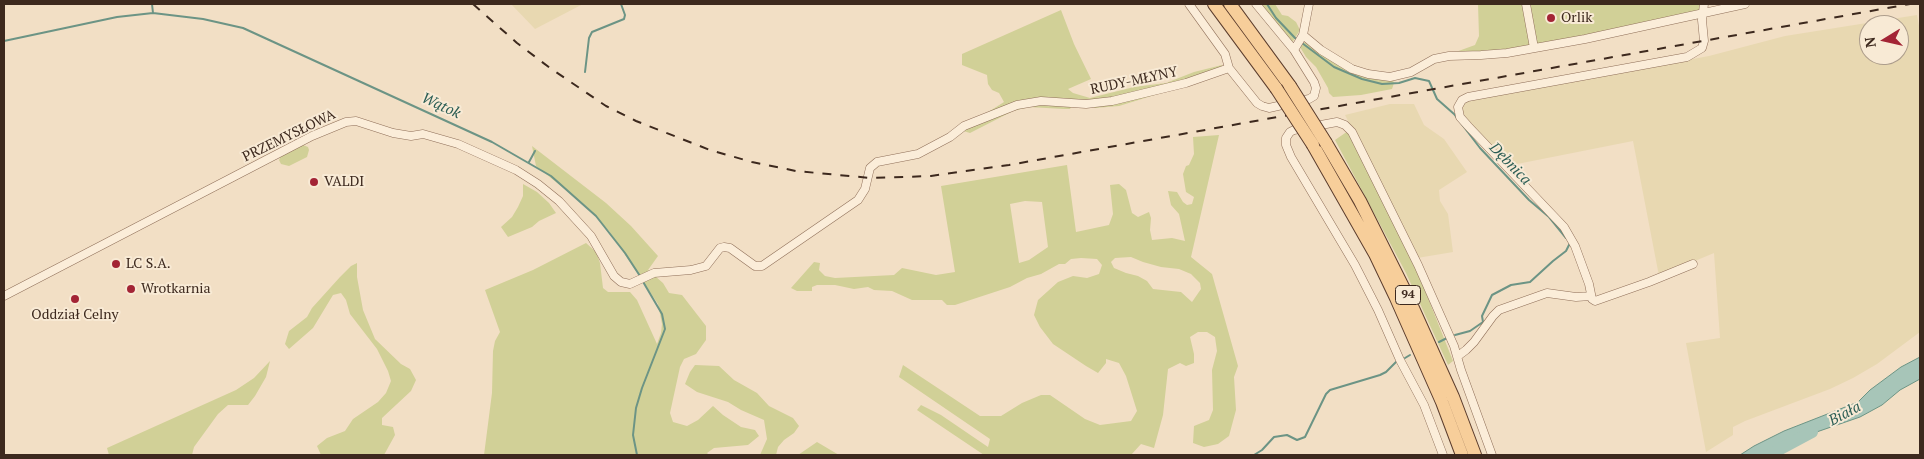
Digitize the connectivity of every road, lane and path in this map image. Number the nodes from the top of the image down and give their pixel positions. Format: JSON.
{"nodes":[{"id":1,"x":1189,"y":4,"type":"edge"},
{"id":2,"x":1214,"y":4,"type":"edge"},
{"id":3,"x":1230,"y":4,"type":"edge"},
{"id":4,"x":1256,"y":4,"type":"edge"},
{"id":5,"x":1309,"y":4,"type":"edge"},
{"id":6,"x":1526,"y":4,"type":"edge"},
{"id":7,"x":1704,"y":4,"type":"edge"},
{"id":8,"x":1745,"y":4,"type":"edge"},
{"id":9,"x":1703,"y":14,"type":"junction"},
{"id":10,"x":1303,"y":35,"type":"junction"},
{"id":11,"x":1534,"y":48,"type":"junction"},
{"id":12,"x":1294,"y":50,"type":"junction"},
{"id":13,"x":1229,"y":68,"type":"junction"},
{"id":14,"x":1693,"y":264,"type":"dead end"},
{"id":15,"x":673,"y":271,"type":"joint"},
{"id":16,"x":4,"y":296,"type":"edge"},
{"id":17,"x":1591,"y":296,"type":"junction"},
{"id":18,"x":1458,"y":356,"type":"junction"},
{"id":19,"x":1443,"y":455,"type":"edge"},
{"id":20,"x":1462,"y":455,"type":"edge"},
{"id":21,"x":1475,"y":455,"type":"edge"},
{"id":22,"x":1492,"y":455,"type":"edge"}],
"edges":[{"from":1,"to":13,"type":"street"},
{"from":2,"to":20,"type":"main road","number":"94","bridge":true},
{"from":3,"to":21,"type":"main road","number":"94","bridge":true},
{"from":4,"to":12,"type":"street"},
{"from":5,"to":10,"type":"street"},
{"from":6,"to":11,"type":"street"},
{"from":7,"to":9,"type":"street"},
{"from":8,"to":9,"type":"street"},
{"from":9,"to":11,"type":"street"},
{"from":9,"to":17,"type":"street"},
{"from":10,"to":11,"type":"street"},
{"from":10,"to":12,"type":"street"},
{"from":12,"to":13,"type":"street"},
{"from":13,"to":15,"type":"street","name":"RUDY-MŁYNY"},
{"from":14,"to":17,"type":"street"},
{"from":15,"to":16,"type":"street","name":"PRZEMYSŁOWA"},
{"from":17,"to":18,"type":"street"},
{"from":18,"to":19,"type":"street"},
{"from":18,"to":22,"type":"street"}]}
